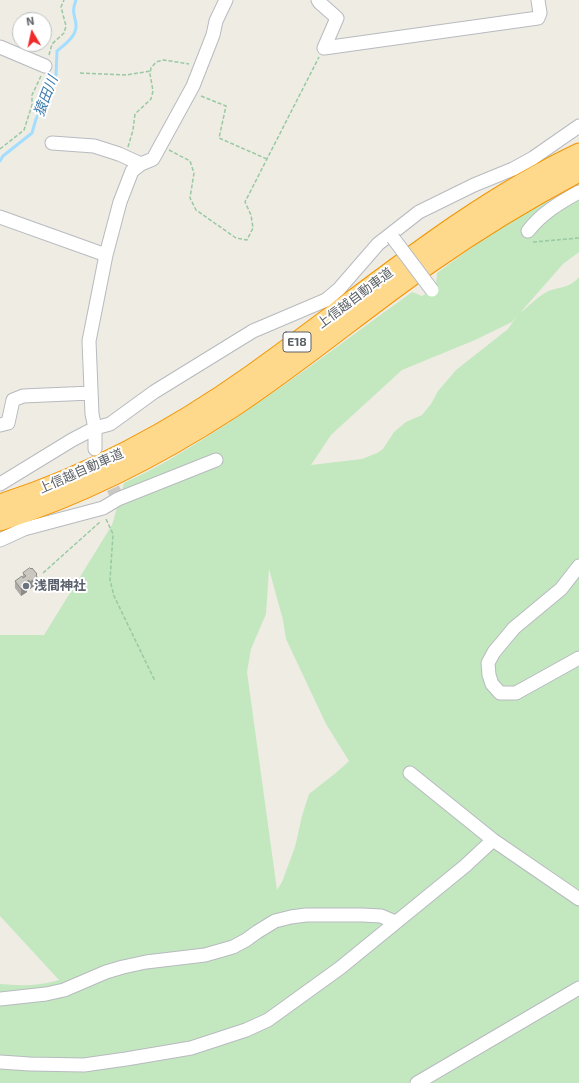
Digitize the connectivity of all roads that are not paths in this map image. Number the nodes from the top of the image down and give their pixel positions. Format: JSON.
{"nodes":[{"id":1,"x":226,"y":0,"type":"edge"},
{"id":2,"x":318,"y":0,"type":"edge"},
{"id":3,"x":538,"y":0,"type":"edge"},
{"id":4,"x":0,"y":47,"type":"edge"},
{"id":5,"x":45,"y":66,"type":"road end"},
{"id":6,"x":579,"y":126,"type":"edge"},
{"id":7,"x":52,"y":143,"type":"dead end"},
{"id":8,"x":579,"y":153,"type":"edge"},
{"id":9,"x":141,"y":164,"type":"junction"},
{"id":10,"x":579,"y":172,"type":"edge"},
{"id":11,"x":579,"y":192,"type":"edge"},
{"id":12,"x":0,"y":217,"type":"edge"},
{"id":13,"x":528,"y":231,"type":"road end"},
{"id":14,"x":392,"y":236,"type":"junction"},
{"id":15,"x":106,"y":255,"type":"junction"},
{"id":16,"x":432,"y":290,"type":"dead end"},
{"id":17,"x":91,"y":393,"type":"junction"},
{"id":18,"x":0,"y":425,"type":"edge"},
{"id":19,"x":95,"y":428,"type":"junction"},
{"id":20,"x":95,"y":449,"type":"dead end"},
{"id":21,"x":216,"y":460,"type":"dead end"},
{"id":22,"x":0,"y":484,"type":"edge"},
{"id":23,"x":0,"y":504,"type":"edge"},
{"id":24,"x":0,"y":521,"type":"edge"},
{"id":25,"x":0,"y":540,"type":"edge"},
{"id":26,"x":579,"y":566,"type":"edge"},
{"id":27,"x":579,"y":658,"type":"edge"},
{"id":28,"x":410,"y":773,"type":"dead end"},
{"id":29,"x":493,"y":840,"type":"junction"},
{"id":30,"x":579,"y":899,"type":"edge"},
{"id":31,"x":396,"y":922,"type":"junction"},
{"id":32,"x":579,"y":988,"type":"edge"},
{"id":33,"x":0,"y":999,"type":"edge"},
{"id":34,"x":0,"y":1062,"type":"edge"},
{"id":35,"x":417,"y":1083,"type":"edge"}],
"edges":[{"from":1,"to":9,"type":"street"},
{"from":2,"to":3,"type":"street"},
{"from":4,"to":5,"type":"street"},
{"from":6,"to":14,"type":"street"},
{"from":7,"to":9,"type":"street"},
{"from":8,"to":23,"type":"highway","name":"上信越自動車道","number":"E18"},
{"from":9,"to":15,"type":"street"},
{"from":10,"to":24,"type":"highway","name":"上信越自動車道","number":"E18"},
{"from":11,"to":13,"type":"street"},
{"from":12,"to":15,"type":"street"},
{"from":14,"to":16,"type":"street","bridge":true},
{"from":14,"to":19,"type":"street"},
{"from":15,"to":17,"type":"street"},
{"from":17,"to":18,"type":"street"},
{"from":17,"to":19,"type":"street"},
{"from":19,"to":20,"type":"street"},
{"from":19,"to":22,"type":"street"},
{"from":21,"to":25,"type":"street"},
{"from":26,"to":27,"type":"street"},
{"from":28,"to":29,"type":"street"},
{"from":29,"to":30,"type":"street"},
{"from":29,"to":31,"type":"street"},
{"from":31,"to":33,"type":"street"},
{"from":31,"to":34,"type":"street"},
{"from":32,"to":35,"type":"street"}]}
